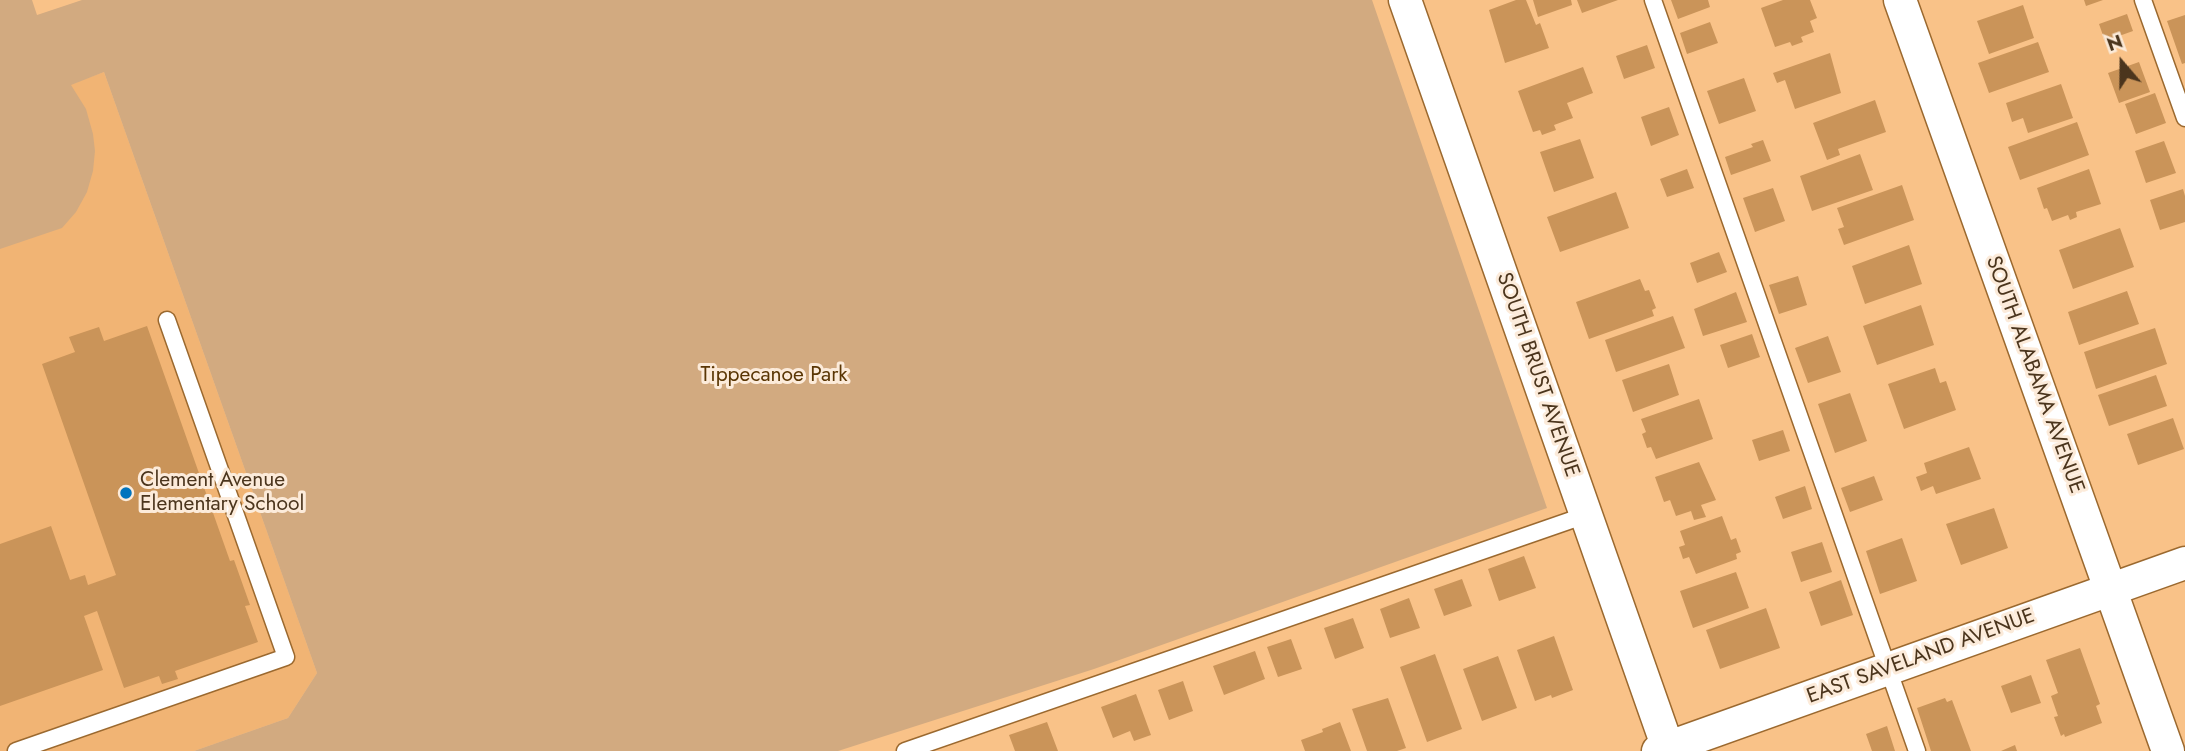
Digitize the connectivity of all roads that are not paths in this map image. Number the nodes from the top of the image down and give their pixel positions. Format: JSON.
{"nodes":[{"id":1,"x":1405,"y":0,"type":"edge"},
{"id":2,"x":1653,"y":0,"type":"edge"},
{"id":3,"x":1900,"y":0,"type":"edge"},
{"id":4,"x":2143,"y":0,"type":"edge"},
{"id":5,"x":2185,"y":118,"type":"edge"},
{"id":6,"x":167,"y":320,"type":"dead end"},
{"id":7,"x":1586,"y":515,"type":"junction"},
{"id":8,"x":2185,"y":563,"type":"edge"},
{"id":9,"x":2111,"y":589,"type":"junction"},
{"id":10,"x":1888,"y":669,"type":"junction"},
{"id":11,"x":1665,"y":750,"type":"edge"},
{"id":12,"x":16,"y":751,"type":"edge"},
{"id":13,"x":905,"y":751,"type":"edge"},
{"id":14,"x":1917,"y":751,"type":"edge"},
{"id":15,"x":2168,"y":751,"type":"edge"}],
"edges":[{"from":1,"to":7,"type":"street","name":"SOUTH BRUST AVENUE"},
{"from":2,"to":10,"type":"lane"},
{"from":3,"to":9,"type":"street","name":"SOUTH ALABAMA AVENUE"},
{"from":4,"to":5,"type":"lane"},
{"from":6,"to":12,"type":"lane"},
{"from":7,"to":11,"type":"street","name":"SOUTH BRUST AVENUE"},
{"from":7,"to":13,"type":"lane"},
{"from":8,"to":9,"type":"street","name":"EAST SAVELAND AVENUE"},
{"from":9,"to":10,"type":"street","name":"EAST SAVELAND AVENUE"},
{"from":9,"to":15,"type":"street","name":"SOUTH ALABAMA AVENUE"},
{"from":10,"to":11,"type":"street","name":"EAST SAVELAND AVENUE"},
{"from":10,"to":14,"type":"lane"}]}
